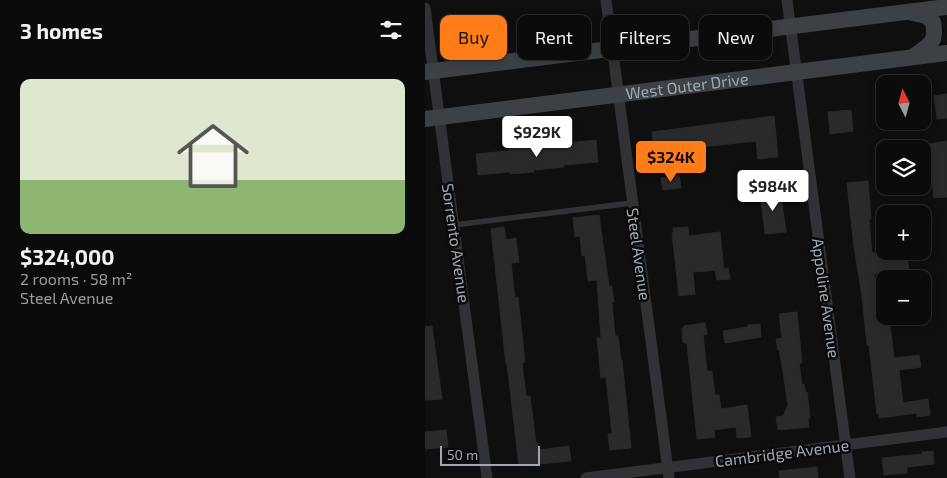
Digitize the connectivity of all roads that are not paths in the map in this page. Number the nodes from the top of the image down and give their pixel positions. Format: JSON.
{"nodes":[{"id":1,"x":605,"y":0,"type":"edge"},
{"id":2,"x":787,"y":0,"type":"edge"},
{"id":3,"x":947,"y":7,"type":"edge"},
{"id":4,"x":425,"y":8,"type":"edge"},
{"id":5,"x":909,"y":12,"type":"junction"},
{"id":6,"x":607,"y":15,"type":"edge"},
{"id":7,"x":790,"y":26,"type":"junction"},
{"id":8,"x":689,"y":39,"type":"edge"},
{"id":9,"x":601,"y":50,"type":"edge"},
{"id":10,"x":947,"y":52,"type":"edge"},
{"id":11,"x":914,"y":56,"type":"junction"},
{"id":12,"x":613,"y":60,"type":"edge"},
{"id":13,"x":429,"y":71,"type":"edge"},
{"id":14,"x":796,"y":71,"type":"junction"},
{"id":15,"x":618,"y":94,"type":"junction"},
{"id":16,"x":432,"y":118,"type":"edge"},
{"id":17,"x":632,"y":203,"type":"junction"},
{"id":18,"x":454,"y":225,"type":"junction"},
{"id":19,"x":947,"y":432,"type":"edge"},
{"id":20,"x":846,"y":445,"type":"junction"},
{"id":21,"x":668,"y":473,"type":"edge"},
{"id":22,"x":487,"y":478,"type":"edge"},
{"id":23,"x":587,"y":478,"type":"edge"},
{"id":24,"x":851,"y":478,"type":"edge"}],
"edges":[{"from":1,"to":6,"type":"street","name":"Steel Avenue"},
{"from":2,"to":7,"type":"street","name":"Appoline Avenue"},
{"from":3,"to":5,"type":"main road"},
{"from":4,"to":13,"type":"street","name":"Sorrento Avenue"},
{"from":5,"to":7,"type":"main road"},
{"from":5,"to":11,"type":"main road"},
{"from":7,"to":8,"type":"main road"},
{"from":7,"to":14,"type":"street","name":"Appoline Avenue"},
{"from":9,"to":13,"type":"main road"},
{"from":10,"to":11,"type":"main road","name":"West Outer Drive"},
{"from":11,"to":14,"type":"main road","name":"West Outer Drive"},
{"from":12,"to":15,"type":"street","name":"Steel Avenue"},
{"from":13,"to":16,"type":"street","name":"Sorrento Avenue"},
{"from":14,"to":15,"type":"main road","name":"West Outer Drive"},
{"from":14,"to":20,"type":"street","name":"Appoline Avenue"},
{"from":15,"to":16,"type":"main road","name":"West Outer Drive"},
{"from":15,"to":17,"type":"street","name":"Steel Avenue"},
{"from":16,"to":18,"type":"street","name":"Sorrento Avenue"},
{"from":17,"to":18,"type":"lane"},
{"from":17,"to":21,"type":"street","name":"Steel Avenue"},
{"from":18,"to":22,"type":"street","name":"Sorrento Avenue"},
{"from":19,"to":20,"type":"street","name":"Cambridge Avenue"},
{"from":20,"to":21,"type":"street","name":"Cambridge Avenue"},
{"from":20,"to":24,"type":"street","name":"Appoline Avenue"},
{"from":21,"to":23,"type":"street","name":"Cambridge Avenue"}]}
